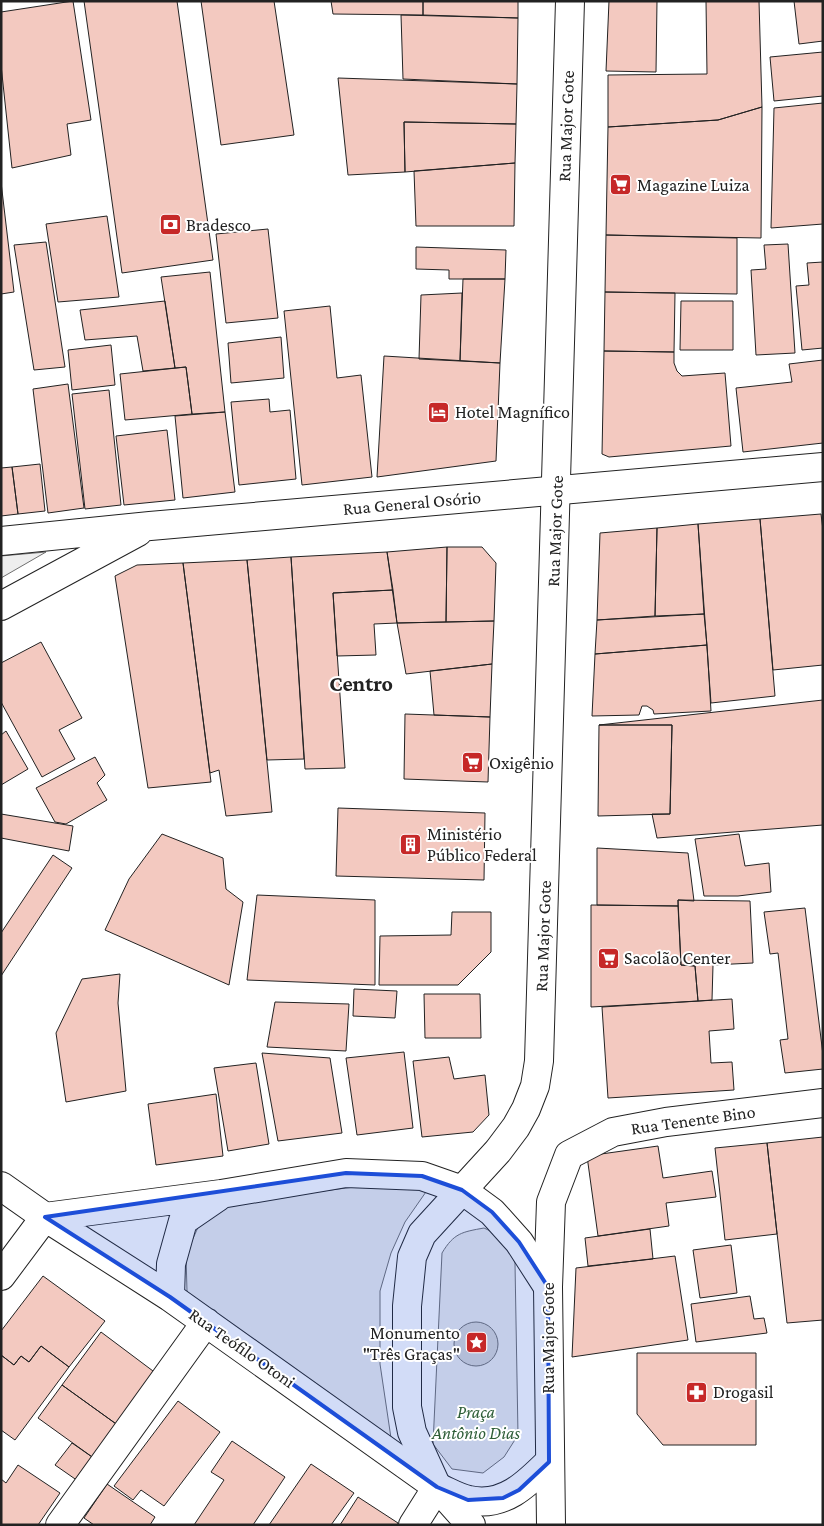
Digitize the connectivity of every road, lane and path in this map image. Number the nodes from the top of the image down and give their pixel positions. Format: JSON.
{"nodes":[{"id":1,"x":570,"y":1,"type":"edge"},
{"id":2,"x":823,"y":466,"type":"edge"},
{"id":3,"x":556,"y":491,"type":"junction"},
{"id":4,"x":150,"y":526,"type":"junction"},
{"id":5,"x":1,"y":541,"type":"edge"},
{"id":6,"x":1,"y":606,"type":"edge"},
{"id":7,"x":823,"y":1103,"type":"edge"},
{"id":8,"x":569,"y":1155,"type":"joint"},
{"id":9,"x":1,"y":1186,"type":"edge"},
{"id":10,"x":462,"y":1190,"type":"junction"},
{"id":11,"x":221,"y":1194,"type":"junction"},
{"id":12,"x":45,"y":1217,"type":"junction"},
{"id":13,"x":1,"y":1276,"type":"edge"},
{"id":14,"x":548,"y":1287,"type":"junction"},
{"id":15,"x":170,"y":1297,"type":"junction"},
{"id":16,"x":206,"y":1322,"type":"junction"},
{"id":17,"x":549,"y":1462,"type":"junction"},
{"id":18,"x":437,"y":1487,"type":"junction"},
{"id":19,"x":60,"y":1525,"type":"edge"},
{"id":20,"x":413,"y":1525,"type":"edge"},
{"id":21,"x":471,"y":1525,"type":"edge"},
{"id":22,"x":551,"y":1525,"type":"edge"}],
"edges":[{"from":1,"to":3,"type":"street","name":"Rua Major Gote"},
{"from":2,"to":3,"type":"street","name":"Rua General Osório"},
{"from":3,"to":4,"type":"street","name":"Rua General Osório"},
{"from":3,"to":10,"type":"street","name":"Rua Major Gote"},
{"from":4,"to":5,"type":"street","name":"Rua General Osório"},
{"from":4,"to":6,"type":"street"},
{"from":7,"to":8,"type":"street","name":"Rua Tenente Bino"},
{"from":8,"to":14,"type":"street","name":"Rua Major Gote"},
{"from":9,"to":12,"type":"street","name":"Rua Teófilo Otoni"},
{"from":10,"to":11,"type":"street"},
{"from":10,"to":14,"type":"street"},
{"from":10,"to":18,"type":"street","name":"Rua Major Gote"},
{"from":11,"to":12,"type":"street"},
{"from":11,"to":15,"type":"street"},
{"from":12,"to":13,"type":"street"},
{"from":12,"to":15,"type":"street","name":"Rua Teófilo Otoni"},
{"from":14,"to":17,"type":"street","name":"Rua Major Gote"},
{"from":15,"to":16,"type":"street","name":"Rua Teófilo Otoni"},
{"from":16,"to":18,"type":"street","name":"Rua Teófilo Otoni"},
{"from":16,"to":19,"type":"street"},
{"from":17,"to":18,"type":"street"},
{"from":17,"to":22,"type":"street","name":"Rua Major Gote"},
{"from":18,"to":20,"type":"street"},
{"from":18,"to":21,"type":"street","name":"Rua Teófilo Otoni"}]}
